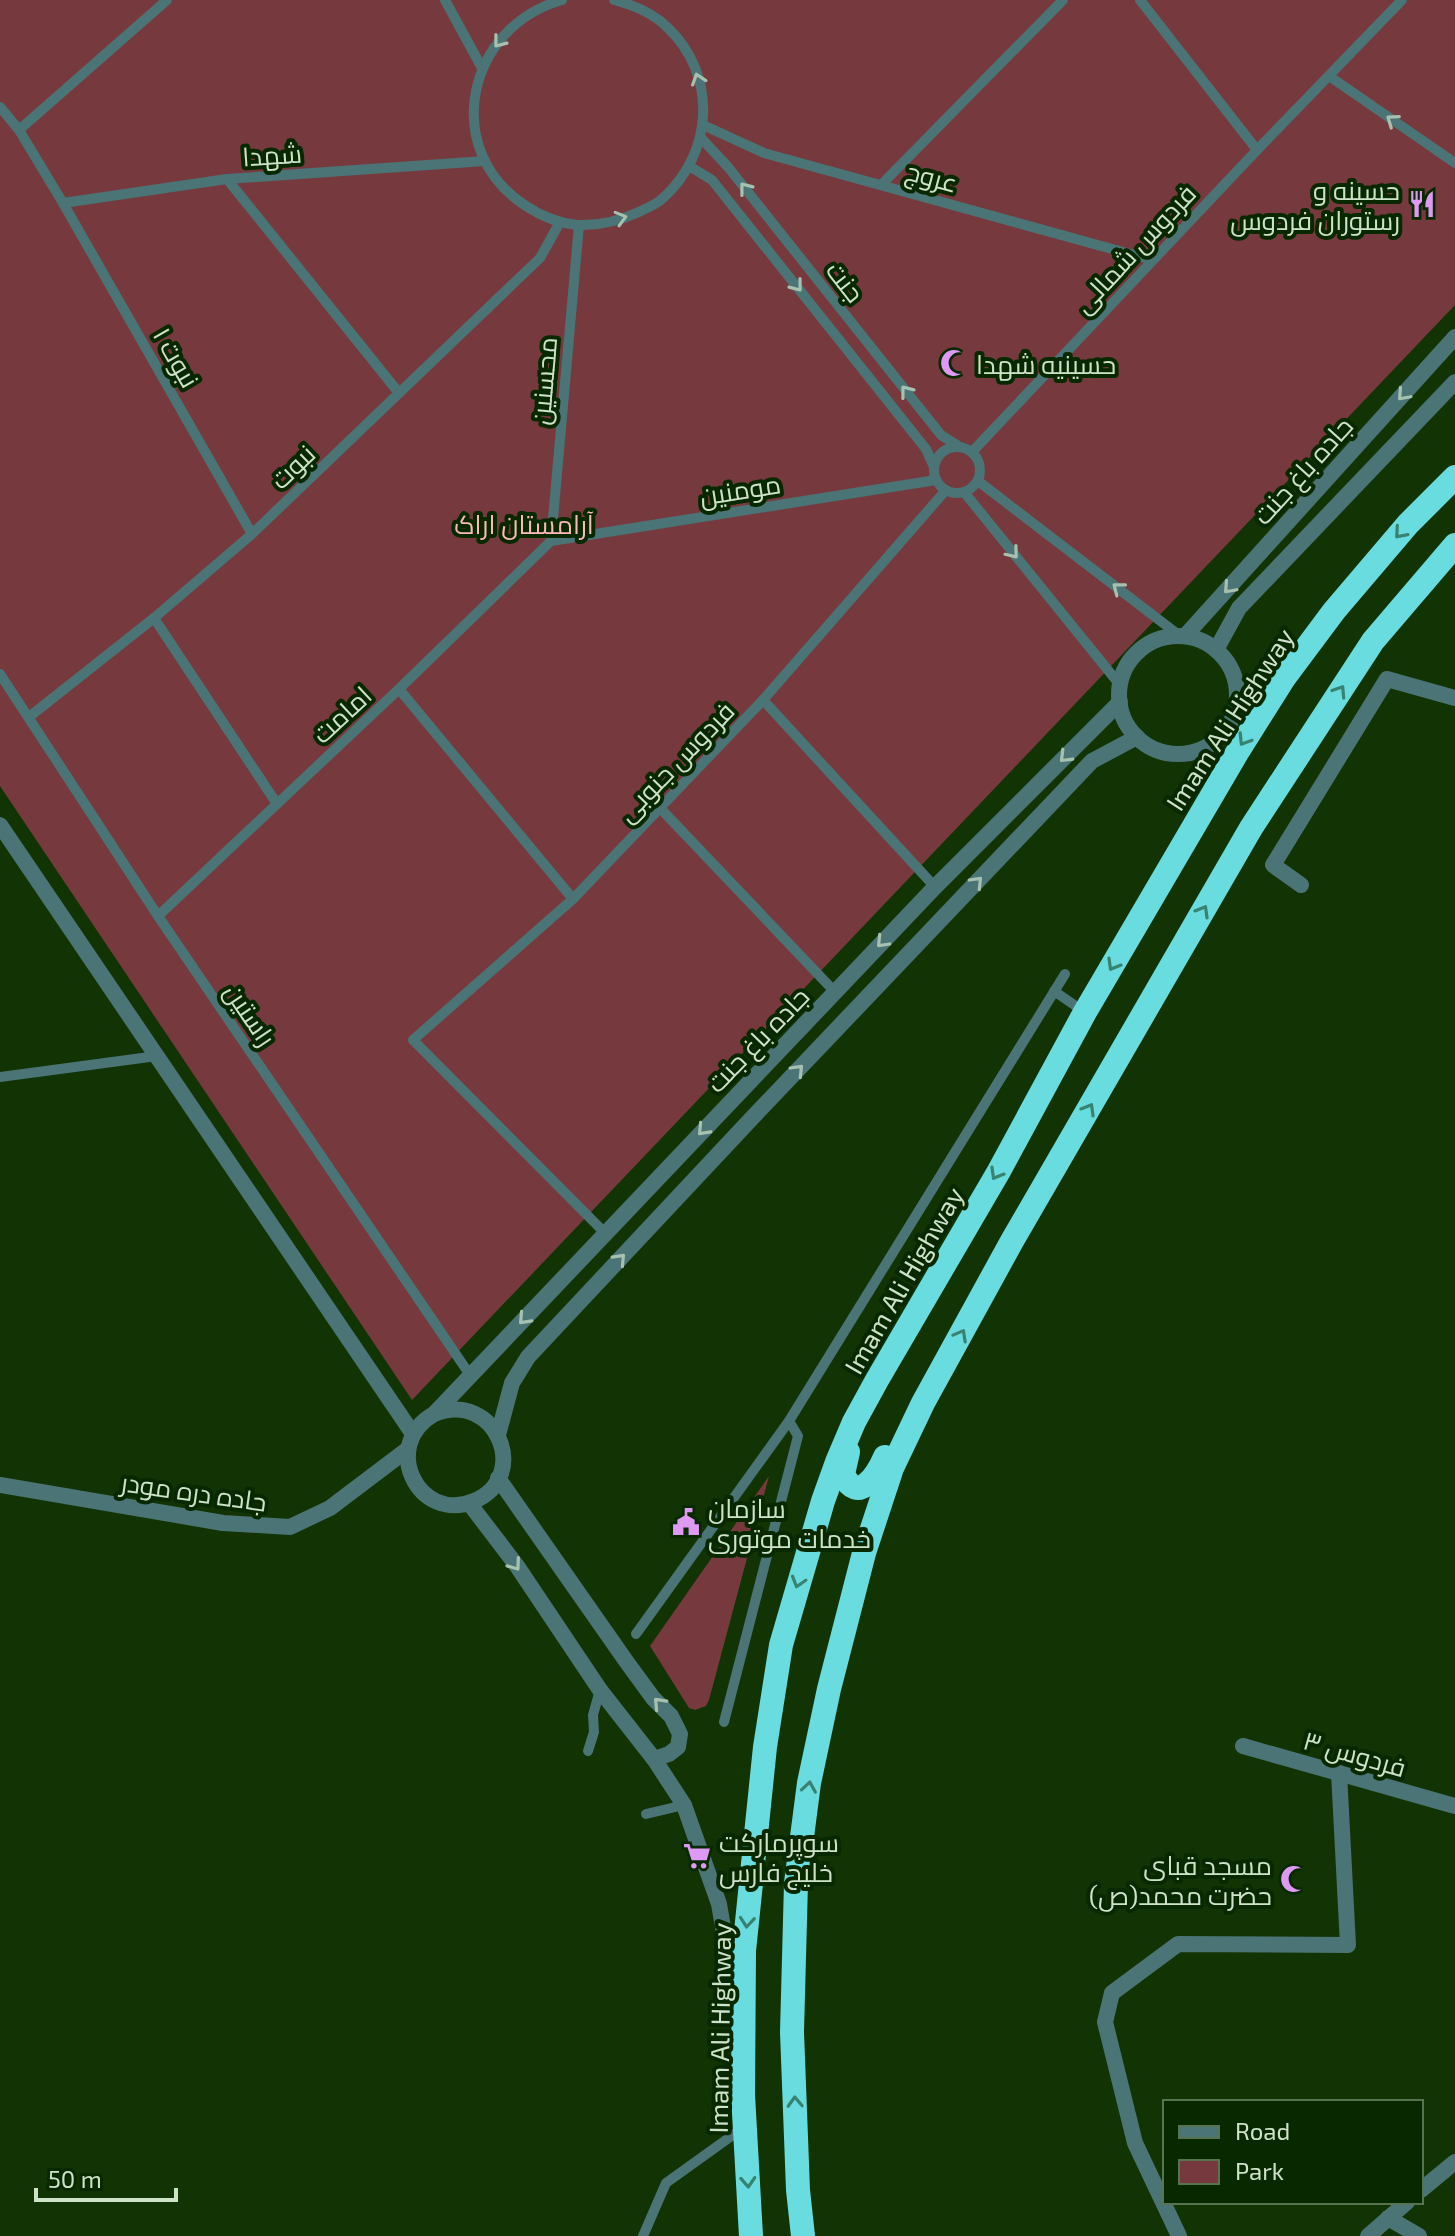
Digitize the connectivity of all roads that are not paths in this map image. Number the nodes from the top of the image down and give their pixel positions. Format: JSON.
{"nodes":[{"id":1,"x":167,"y":0,"type":"edge"},
{"id":2,"x":445,"y":0,"type":"edge"},
{"id":3,"x":562,"y":0,"type":"edge"},
{"id":4,"x":614,"y":0,"type":"edge"},
{"id":5,"x":1063,"y":0,"type":"edge"},
{"id":6,"x":1140,"y":0,"type":"edge"},
{"id":7,"x":1402,"y":0,"type":"edge"},
{"id":8,"x":482,"y":68,"type":"junction"},
{"id":9,"x":1329,"y":76,"type":"junction"},
{"id":10,"x":0,"y":107,"type":"edge"},
{"id":11,"x":703,"y":125,"type":"junction"},
{"id":12,"x":19,"y":130,"type":"junction"},
{"id":13,"x":701,"y":138,"type":"junction"},
{"id":14,"x":1257,"y":150,"type":"junction"},
{"id":15,"x":485,"y":161,"type":"junction"},
{"id":16,"x":1455,"y":163,"type":"edge"},
{"id":17,"x":689,"y":166,"type":"junction"},
{"id":18,"x":227,"y":179,"type":"junction"},
{"id":19,"x":881,"y":185,"type":"junction"},
{"id":20,"x":63,"y":203,"type":"junction"},
{"id":21,"x":560,"y":222,"type":"junction"},
{"id":22,"x":579,"y":225,"type":"junction"},
{"id":23,"x":1152,"y":260,"type":"junction"},
{"id":24,"x":1455,"y":337,"type":"edge"},
{"id":25,"x":1455,"y":382,"type":"edge"},
{"id":26,"x":399,"y":393,"type":"junction"},
{"id":27,"x":960,"y":447,"type":"junction"},
{"id":28,"x":972,"y":452,"type":"junction"},
{"id":29,"x":934,"y":467,"type":"junction"},
{"id":30,"x":1455,"y":477,"type":"edge"},
{"id":31,"x":936,"y":480,"type":"junction"},
{"id":32,"x":978,"y":481,"type":"junction"},
{"id":33,"x":946,"y":490,"type":"junction"},
{"id":34,"x":964,"y":492,"type":"junction"},
{"id":35,"x":252,"y":534,"type":"junction"},
{"id":36,"x":551,"y":541,"type":"junction"},
{"id":37,"x":1455,"y":545,"type":"edge"},
{"id":38,"x":154,"y":618,"type":"junction"},
{"id":39,"x":1182,"y":636,"type":"junction"},
{"id":40,"x":1216,"y":650,"type":"junction"},
{"id":41,"x":0,"y":674,"type":"edge"},
{"id":42,"x":399,"y":689,"type":"junction"},
{"id":43,"x":1120,"y":693,"type":"junction"},
{"id":44,"x":1455,"y":698,"type":"edge"},
{"id":45,"x":763,"y":700,"type":"junction"},
{"id":46,"x":29,"y":717,"type":"junction"},
{"id":47,"x":1137,"y":737,"type":"junction"},
{"id":48,"x":277,"y":804,"type":"junction"},
{"id":49,"x":660,"y":808,"type":"junction"},
{"id":50,"x":0,"y":825,"type":"edge"},
{"id":51,"x":6,"y":842,"type":"edge"},
{"id":52,"x":1301,"y":885,"type":"dead end"},
{"id":53,"x":935,"y":887,"type":"junction"},
{"id":54,"x":573,"y":899,"type":"junction"},
{"id":55,"x":158,"y":916,"type":"junction"},
{"id":56,"x":1065,"y":974,"type":"dead end"},
{"id":57,"x":1054,"y":991,"type":"junction"},
{"id":58,"x":835,"y":992,"type":"junction"},
{"id":59,"x":1085,"y":1012,"type":"junction"},
{"id":60,"x":157,"y":1056,"type":"junction"},
{"id":61,"x":0,"y":1077,"type":"edge"},
{"id":62,"x":732,"y":1099,"type":"junction"},
{"id":63,"x":752,"y":1118,"type":"junction"},
{"id":64,"x":605,"y":1233,"type":"junction"},
{"id":65,"x":470,"y":1375,"type":"junction"},
{"id":66,"x":877,"y":1380,"type":"junction"},
{"id":67,"x":923,"y":1403,"type":"junction"},
{"id":68,"x":434,"y":1414,"type":"junction"},
{"id":69,"x":789,"y":1421,"type":"junction"},
{"id":70,"x":498,"y":1435,"type":"junction"},
{"id":71,"x":411,"y":1441,"type":"junction"},
{"id":72,"x":498,"y":1478,"type":"junction"},
{"id":73,"x":0,"y":1485,"type":"edge"},
{"id":74,"x":469,"y":1503,"type":"junction"},
{"id":75,"x":636,"y":1634,"type":"dead end"},
{"id":76,"x":600,"y":1690,"type":"junction"},
{"id":77,"x":724,"y":1722,"type":"dead end"},
{"id":78,"x":1243,"y":1746,"type":"dead end"},
{"id":79,"x":588,"y":1751,"type":"dead end"},
{"id":80,"x":654,"y":1759,"type":"junction"},
{"id":81,"x":1339,"y":1773,"type":"junction"},
{"id":82,"x":684,"y":1805,"type":"junction"},
{"id":83,"x":1455,"y":1806,"type":"edge"},
{"id":84,"x":646,"y":1814,"type":"dead end"},
{"id":85,"x":743,"y":2042,"type":"junction"},
{"id":86,"x":745,"y":2127,"type":"junction"},
{"id":87,"x":1455,"y":2162,"type":"edge"},
{"id":88,"x":1423,"y":2188,"type":"edge"},
{"id":89,"x":1163,"y":2202,"type":"edge"},
{"id":90,"x":1164,"y":2204,"type":"edge"},
{"id":91,"x":1405,"y":2204,"type":"edge"},
{"id":92,"x":1388,"y":2218,"type":"junction"},
{"id":93,"x":643,"y":2236,"type":"edge"},
{"id":94,"x":751,"y":2236,"type":"edge"},
{"id":95,"x":803,"y":2236,"type":"edge"},
{"id":96,"x":1179,"y":2236,"type":"edge"},
{"id":97,"x":1368,"y":2236,"type":"edge"},
{"id":98,"x":1419,"y":2236,"type":"edge"}],
"edges":[{"from":1,"to":12,"type":"lane"},
{"from":2,"to":8,"type":"lane"},
{"from":3,"to":8,"type":"lane","one_way":true},
{"from":11,"to":4,"type":"lane","one_way":true},
{"from":5,"to":19,"type":"lane"},
{"from":6,"to":14,"type":"lane"},
{"from":7,"to":9,"type":"lane","name":"فردوس شمالی"},
{"from":8,"to":15,"type":"lane"},
{"from":9,"to":14,"type":"lane","name":"فردوس شمالی"},
{"from":16,"to":9,"type":"lane","one_way":true},
{"from":10,"to":12,"type":"lane","name":"نبوت ۱"},
{"from":11,"to":13,"type":"lane"},
{"from":11,"to":19,"type":"lane","name":"عروج"},
{"from":12,"to":20,"type":"lane","name":"نبوت ۱"},
{"from":13,"to":17,"type":"lane"},
{"from":27,"to":13,"type":"lane","name":"جنت","one_way":true},
{"from":14,"to":23,"type":"lane","name":"فردوس شمالی"},
{"from":15,"to":18,"type":"lane","name":"شهدا"},
{"from":15,"to":21,"type":"lane"},
{"from":22,"to":17,"type":"lane","one_way":true},
{"from":17,"to":29,"type":"lane","one_way":true},
{"from":18,"to":20,"type":"lane","name":"شهدا"},
{"from":18,"to":26,"type":"lane"},
{"from":19,"to":23,"type":"lane","name":"عروج"},
{"from":20,"to":35,"type":"lane","name":"نبوت ۱"},
{"from":21,"to":22,"type":"lane"},
{"from":21,"to":26,"type":"lane","name":"نبوت"},
{"from":22,"to":36,"type":"lane","name":"محسنین"},
{"from":23,"to":28,"type":"lane","name":"فردوس شمالی"},
{"from":24,"to":39,"type":"street","name":"جاده باغ جنت","one_way":true},
{"from":25,"to":40,"type":"street","name":"جاده باغ جنت"},
{"from":26,"to":35,"type":"lane","name":"نبوت"},
{"from":27,"to":28,"type":"lane"},
{"from":27,"to":29,"type":"lane"},
{"from":28,"to":32,"type":"lane"},
{"from":29,"to":31,"type":"lane"},
{"from":30,"to":59,"type":"highway","name":"Imam Ali Highway","one_way":true},
{"from":31,"to":33,"type":"lane"},
{"from":31,"to":36,"type":"lane","name":"مومنین"},
{"from":32,"to":34,"type":"lane"},
{"from":39,"to":32,"type":"lane","one_way":true},
{"from":33,"to":34,"type":"lane"},
{"from":33,"to":45,"type":"lane","name":"فردوس جنوبی"},
{"from":34,"to":43,"type":"lane","one_way":true},
{"from":35,"to":38,"type":"lane","name":"نبوت"},
{"from":36,"to":42,"type":"lane","name":"امامت"},
{"from":67,"to":37,"type":"highway","one_way":true},
{"from":38,"to":46,"type":"lane","name":"نبوت"},
{"from":38,"to":48,"type":"lane"},
{"from":39,"to":40,"type":"street"},
{"from":39,"to":43,"type":"street"},
{"from":40,"to":47,"type":"street"},
{"from":41,"to":46,"type":"lane","name":"راستین"},
{"from":42,"to":48,"type":"lane","name":"امامت"},
{"from":42,"to":54,"type":"lane"},
{"from":43,"to":47,"type":"street"},
{"from":43,"to":53,"type":"street","name":"جاده باغ جنت","one_way":true},
{"from":44,"to":52,"type":"street"},
{"from":45,"to":49,"type":"lane","name":"فردوس جنوبی"},
{"from":45,"to":53,"type":"lane"},
{"from":46,"to":55,"type":"lane","name":"راستین"},
{"from":63,"to":47,"type":"street","name":"جاده باغ جنت","one_way":true},
{"from":48,"to":55,"type":"lane","name":"امامت"},
{"from":49,"to":54,"type":"lane","name":"فردوس جنوبی"},
{"from":49,"to":58,"type":"lane"},
{"from":50,"to":51,"type":"street"},
{"from":51,"to":60,"type":"street"},
{"from":53,"to":58,"type":"street","name":"جاده باغ جنت","one_way":true},
{"from":54,"to":64,"type":"lane","name":"فردوس جنوبی"},
{"from":55,"to":65,"type":"lane","name":"راستین"},
{"from":56,"to":57,"type":"lane"},
{"from":57,"to":59,"type":"lane"},
{"from":57,"to":69,"type":"lane"},
{"from":58,"to":62,"type":"street","name":"جاده باغ جنت"},
{"from":59,"to":66,"type":"highway","name":"Imam Ali Highway","one_way":true},
{"from":60,"to":61,"type":"lane"},
{"from":60,"to":71,"type":"street"},
{"from":62,"to":63,"type":"street"},
{"from":62,"to":64,"type":"street","name":"جاده باغ جنت","one_way":true},
{"from":70,"to":63,"type":"street","name":"جاده باغ جنت","one_way":true},
{"from":64,"to":65,"type":"street","name":"جاده باغ جنت","one_way":true},
{"from":65,"to":68,"type":"street","name":"جاده باغ جنت"},
{"from":66,"to":67,"type":"highway"},
{"from":66,"to":85,"type":"highway","name":"Imam Ali Highway","one_way":true},
{"from":95,"to":67,"type":"highway","one_way":true},
{"from":68,"to":70,"type":"street"},
{"from":68,"to":71,"type":"street"},
{"from":69,"to":75,"type":"lane"},
{"from":69,"to":77,"type":"lane"},
{"from":70,"to":72,"type":"street"},
{"from":71,"to":73,"type":"street","name":"جاده دره مودر"},
{"from":71,"to":74,"type":"street"},
{"from":72,"to":74,"type":"street"},
{"from":80,"to":72,"type":"street","one_way":true},
{"from":74,"to":76,"type":"street","one_way":true},
{"from":76,"to":79,"type":"lane"},
{"from":76,"to":80,"type":"street"},
{"from":78,"to":81,"type":"street","name":"فردوس ۳"},
{"from":80,"to":82,"type":"street"},
{"from":81,"to":83,"type":"street","name":"فردوس ۳"},
{"from":81,"to":89,"type":"street"},
{"from":82,"to":84,"type":"lane"},
{"from":82,"to":85,"type":"street"},
{"from":85,"to":86,"type":"highway","name":"Imam Ali Highway"},
{"from":86,"to":93,"type":"lane"},
{"from":86,"to":94,"type":"highway","name":"Imam Ali Highway","one_way":true},
{"from":87,"to":88,"type":"street"},
{"from":90,"to":96,"type":"street"},
{"from":91,"to":92,"type":"street"},
{"from":92,"to":97,"type":"street"},
{"from":92,"to":98,"type":"street"}]}
